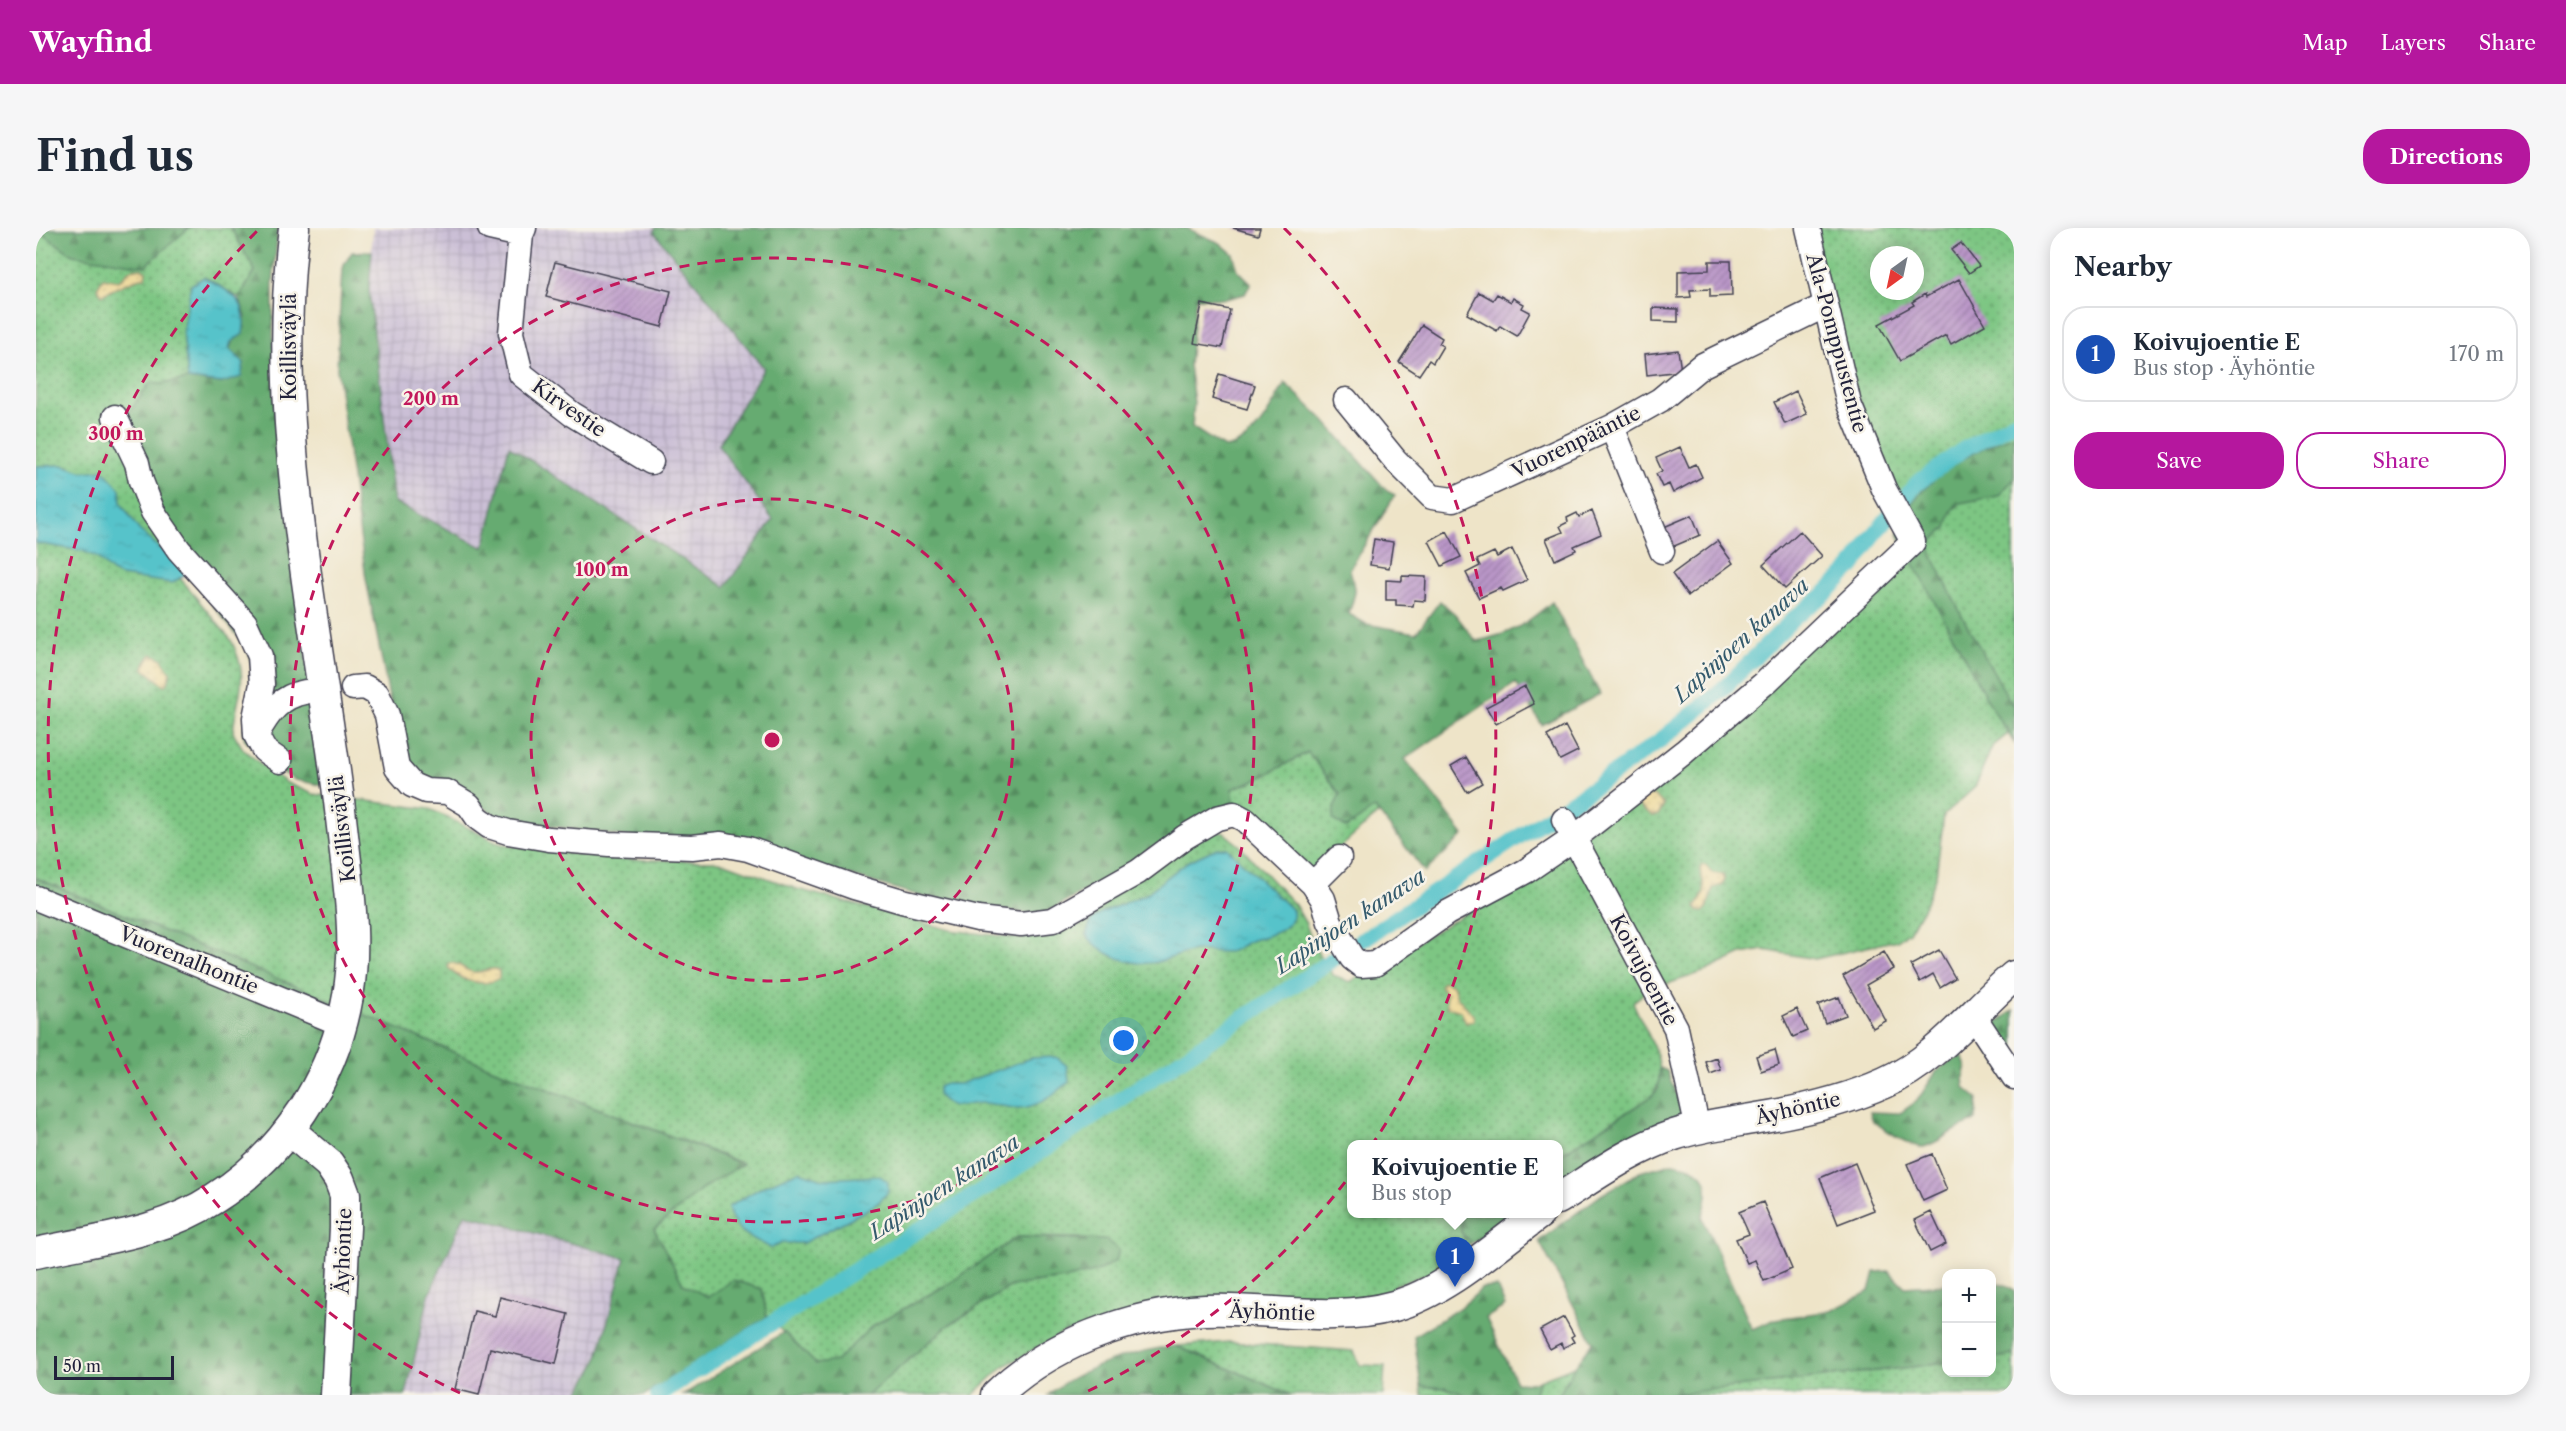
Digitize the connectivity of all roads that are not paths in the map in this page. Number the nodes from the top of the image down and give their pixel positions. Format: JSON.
{"nodes":[{"id":1,"x":294,"y":228,"type":"edge"},
{"id":2,"x":490,"y":228,"type":"edge"},
{"id":3,"x":1808,"y":228,"type":"edge"},
{"id":4,"x":523,"y":231,"type":"edge"},
{"id":5,"x":1826,"y":305,"type":"junction"},
{"id":6,"x":1346,"y":400,"type":"dead end"},
{"id":7,"x":115,"y":417,"type":"dead end"},
{"id":8,"x":1612,"y":428,"type":"junction"},
{"id":9,"x":651,"y":462,"type":"dead end"},
{"id":10,"x":1662,"y":551,"type":"dead end"},
{"id":11,"x":262,"y":684,"type":"junction"},
{"id":12,"x":353,"y":688,"type":"dead end"},
{"id":13,"x":256,"y":735,"type":"junction"},
{"id":14,"x":280,"y":761,"type":"dead end"},
{"id":15,"x":1569,"y":830,"type":"junction"},
{"id":16,"x":1339,"y":858,"type":"dead end"},
{"id":17,"x":1313,"y":884,"type":"junction"},
{"id":18,"x":36,"y":898,"type":"edge"},
{"id":19,"x":2014,"y":976,"type":"edge"},
{"id":20,"x":1973,"y":1015,"type":"junction"},
{"id":21,"x":342,"y":1024,"type":"junction"},
{"id":22,"x":2014,"y":1077,"type":"edge"},
{"id":23,"x":289,"y":1130,"type":"junction"},
{"id":24,"x":1698,"y":1130,"type":"junction"},
{"id":25,"x":1563,"y":1196,"type":"edge"},
{"id":26,"x":1534,"y":1218,"type":"edge"},
{"id":27,"x":36,"y":1253,"type":"edge"},
{"id":28,"x":336,"y":1395,"type":"edge"},
{"id":29,"x":996,"y":1395,"type":"edge"}],
"edges":[{"from":1,"to":21,"type":"main road","name":"Koillisväylä"},
{"from":2,"to":4,"type":"street"},
{"from":3,"to":5,"type":"street","name":"Ala-Pomppustentie"},
{"from":4,"to":9,"type":"street","name":"Kirvestie"},
{"from":5,"to":8,"type":"street","name":"Vuorenpääntie"},
{"from":5,"to":15,"type":"street","name":"Ala-Pomppustentie"},
{"from":6,"to":8,"type":"street","name":"Vuorenpääntie"},
{"from":7,"to":11,"type":"street"},
{"from":8,"to":10,"type":"street"},
{"from":11,"to":13,"type":"street"},
{"from":11,"to":13,"type":"street"},
{"from":12,"to":17,"type":"street"},
{"from":13,"to":14,"type":"street"},
{"from":15,"to":17,"type":"street"},
{"from":15,"to":24,"type":"street","name":"Koivujoentie"},
{"from":16,"to":17,"type":"street"},
{"from":18,"to":21,"type":"street","name":"Vuorenalhontie"},
{"from":19,"to":20,"type":"main road","name":"Äyhöntie"},
{"from":20,"to":22,"type":"street"},
{"from":20,"to":24,"type":"main road","name":"Äyhöntie"},
{"from":21,"to":23,"type":"main road","name":"Koillisväylä"},
{"from":23,"to":27,"type":"main road","name":"Koillisväylä"},
{"from":23,"to":28,"type":"main road","name":"Äyhöntie"},
{"from":24,"to":25,"type":"main road","name":"Äyhöntie"},
{"from":26,"to":29,"type":"main road","name":"Äyhöntie"}]}
